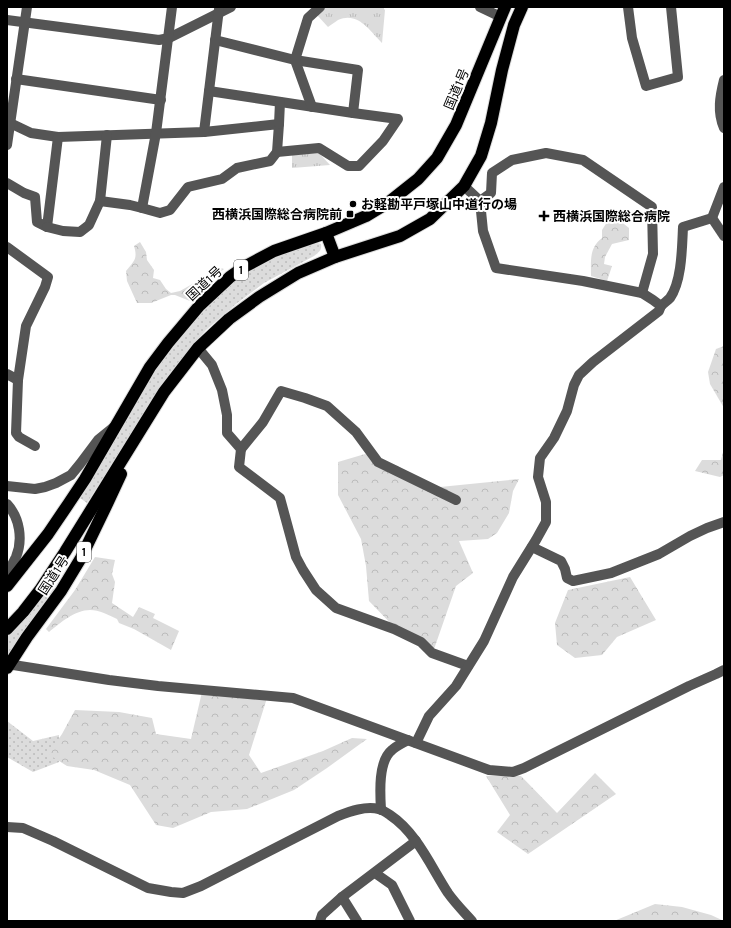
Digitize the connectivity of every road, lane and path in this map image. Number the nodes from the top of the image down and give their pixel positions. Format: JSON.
{"nodes":[{"id":1,"x":27,"y":7,"type":"edge"},
{"id":2,"x":172,"y":7,"type":"edge"},
{"id":3,"x":231,"y":7,"type":"edge"},
{"id":4,"x":320,"y":7,"type":"edge"},
{"id":5,"x":480,"y":7,"type":"edge"},
{"id":6,"x":522,"y":7,"type":"edge"},
{"id":7,"x":628,"y":7,"type":"edge"},
{"id":8,"x":671,"y":7,"type":"edge"},
{"id":9,"x":218,"y":10,"type":"edge"},
{"id":10,"x":503,"y":12,"type":"edge"},
{"id":11,"x":7,"y":20,"type":"edge"},
{"id":12,"x":25,"y":22,"type":"junction"},
{"id":13,"x":169,"y":38,"type":"junction"},
{"id":14,"x":215,"y":40,"type":"junction"},
{"id":15,"x":295,"y":60,"type":"junction"},
{"id":16,"x":16,"y":80,"type":"junction"},
{"id":17,"x":724,"y":80,"type":"edge"},
{"id":18,"x":209,"y":91,"type":"junction"},
{"id":19,"x":161,"y":100,"type":"junction"},
{"id":20,"x":280,"y":102,"type":"junction"},
{"id":21,"x":312,"y":107,"type":"junction"},
{"id":22,"x":353,"y":113,"type":"junction"},
{"id":23,"x":8,"y":121,"type":"edge"},
{"id":24,"x":279,"y":124,"type":"junction"},
{"id":25,"x":724,"y":128,"type":"edge"},
{"id":26,"x":204,"y":132,"type":"junction"},
{"id":27,"x":156,"y":133,"type":"junction"},
{"id":28,"x":107,"y":135,"type":"junction"},
{"id":29,"x":58,"y":137,"type":"junction"},
{"id":30,"x":7,"y":145,"type":"edge"},
{"id":31,"x":277,"y":152,"type":"junction"},
{"id":32,"x":7,"y":183,"type":"edge"},
{"id":33,"x":464,"y":186,"type":"junction"},
{"id":34,"x":724,"y":187,"type":"edge"},
{"id":35,"x":100,"y":201,"type":"junction"},
{"id":36,"x":480,"y":201,"type":"junction"},
{"id":37,"x":142,"y":208,"type":"junction"},
{"id":38,"x":712,"y":218,"type":"junction"},
{"id":39,"x":47,"y":227,"type":"junction"},
{"id":40,"x":326,"y":233,"type":"junction"},
{"id":41,"x":724,"y":236,"type":"edge"},
{"id":42,"x":8,"y":249,"type":"edge"},
{"id":43,"x":335,"y":257,"type":"junction"},
{"id":44,"x":642,"y":293,"type":"junction"},
{"id":45,"x":660,"y":306,"type":"junction"},
{"id":46,"x":198,"y":348,"type":"junction"},
{"id":47,"x":7,"y":374,"type":"edge"},
{"id":48,"x":18,"y":380,"type":"junction"},
{"id":49,"x":116,"y":424,"type":"junction"},
{"id":50,"x":143,"y":425,"type":"junction"},
{"id":51,"x":35,"y":446,"type":"dead end"},
{"id":52,"x":241,"y":449,"type":"junction"},
{"id":53,"x":7,"y":486,"type":"edge"},
{"id":54,"x":456,"y":500,"type":"dead end"},
{"id":55,"x":7,"y":504,"type":"edge"},
{"id":56,"x":724,"y":522,"type":"edge"},
{"id":57,"x":532,"y":547,"type":"junction"},
{"id":58,"x":7,"y":574,"type":"edge"},
{"id":59,"x":7,"y":586,"type":"edge"},
{"id":60,"x":7,"y":629,"type":"edge"},
{"id":61,"x":8,"y":665,"type":"edge"},
{"id":62,"x":468,"y":666,"type":"junction"},
{"id":63,"x":724,"y":670,"type":"edge"},
{"id":64,"x":412,"y":742,"type":"junction"},
{"id":65,"x":381,"y":810,"type":"junction"},
{"id":66,"x":7,"y":827,"type":"edge"},
{"id":67,"x":416,"y":841,"type":"junction"},
{"id":68,"x":375,"y":872,"type":"junction"},
{"id":69,"x":342,"y":897,"type":"junction"},
{"id":70,"x":463,"y":916,"type":"edge"},
{"id":71,"x":320,"y":921,"type":"edge"},
{"id":72,"x":357,"y":921,"type":"edge"},
{"id":73,"x":410,"y":921,"type":"edge"},
{"id":74,"x":472,"y":921,"type":"edge"}],
"edges":[{"from":1,"to":12,"type":"street"},
{"from":2,"to":13,"type":"street"},
{"from":3,"to":9,"type":"street"},
{"from":4,"to":15,"type":"street"},
{"from":5,"to":10,"type":"street"},
{"from":6,"to":33,"type":"highway","name":"国道1号","number":"1"},
{"from":7,"to":8,"type":"street"},
{"from":9,"to":13,"type":"street"},
{"from":9,"to":14,"type":"street"},
{"from":10,"to":40,"type":"highway","name":"国道1号","number":"1"},
{"from":11,"to":12,"type":"street"},
{"from":12,"to":13,"type":"street"},
{"from":12,"to":16,"type":"street"},
{"from":13,"to":19,"type":"street"},
{"from":14,"to":15,"type":"street"},
{"from":14,"to":18,"type":"street"},
{"from":15,"to":21,"type":"street"},
{"from":15,"to":22,"type":"street"},
{"from":16,"to":19,"type":"street"},
{"from":16,"to":23,"type":"street"},
{"from":17,"to":25,"type":"street"},
{"from":18,"to":20,"type":"street"},
{"from":18,"to":26,"type":"street"},
{"from":19,"to":27,"type":"street"},
{"from":20,"to":21,"type":"street"},
{"from":20,"to":24,"type":"street"},
{"from":21,"to":22,"type":"street"},
{"from":22,"to":31,"type":"street"},
{"from":23,"to":29,"type":"street"},
{"from":23,"to":30,"type":"street"},
{"from":24,"to":26,"type":"street"},
{"from":24,"to":31,"type":"street"},
{"from":26,"to":27,"type":"street"},
{"from":27,"to":28,"type":"street"},
{"from":27,"to":37,"type":"street"},
{"from":28,"to":29,"type":"street"},
{"from":28,"to":35,"type":"street"},
{"from":29,"to":39,"type":"street"},
{"from":31,"to":37,"type":"street"},
{"from":32,"to":39,"type":"street"},
{"from":33,"to":36,"type":"street"},
{"from":33,"to":43,"type":"highway","name":"国道1号","number":"1"},
{"from":34,"to":38,"type":"street"},
{"from":35,"to":37,"type":"street"},
{"from":35,"to":39,"type":"street"},
{"from":36,"to":44,"type":"street"},
{"from":36,"to":44,"type":"street"},
{"from":38,"to":41,"type":"street"},
{"from":38,"to":45,"type":"street"},
{"from":40,"to":43,"type":"highway"},
{"from":40,"to":49,"type":"highway","name":"国道1号","number":"1"},
{"from":42,"to":48,"type":"street"},
{"from":43,"to":46,"type":"highway","name":"国道1号","number":"1"},
{"from":44,"to":45,"type":"street"},
{"from":45,"to":57,"type":"street"},
{"from":46,"to":50,"type":"highway","name":"国道1号","number":"1"},
{"from":46,"to":52,"type":"street"},
{"from":47,"to":48,"type":"street"},
{"from":48,"to":51,"type":"street"},
{"from":49,"to":53,"type":"street"},
{"from":49,"to":59,"type":"highway","name":"国道1号","number":"1"},
{"from":50,"to":60,"type":"highway","name":"国道1号","number":"1"},
{"from":50,"to":61,"type":"highway","name":"国道1号","number":"1"},
{"from":52,"to":54,"type":"street"},
{"from":52,"to":62,"type":"street"},
{"from":55,"to":58,"type":"street"},
{"from":56,"to":57,"type":"street"},
{"from":57,"to":62,"type":"street"},
{"from":61,"to":64,"type":"street"},
{"from":62,"to":64,"type":"street"},
{"from":63,"to":64,"type":"street"},
{"from":64,"to":65,"type":"street"},
{"from":65,"to":66,"type":"street"},
{"from":65,"to":67,"type":"street"},
{"from":67,"to":68,"type":"street"},
{"from":67,"to":70,"type":"street"},
{"from":68,"to":69,"type":"street"},
{"from":68,"to":73,"type":"street"},
{"from":69,"to":71,"type":"street"},
{"from":69,"to":72,"type":"street"},
{"from":70,"to":74,"type":"street"}]}
